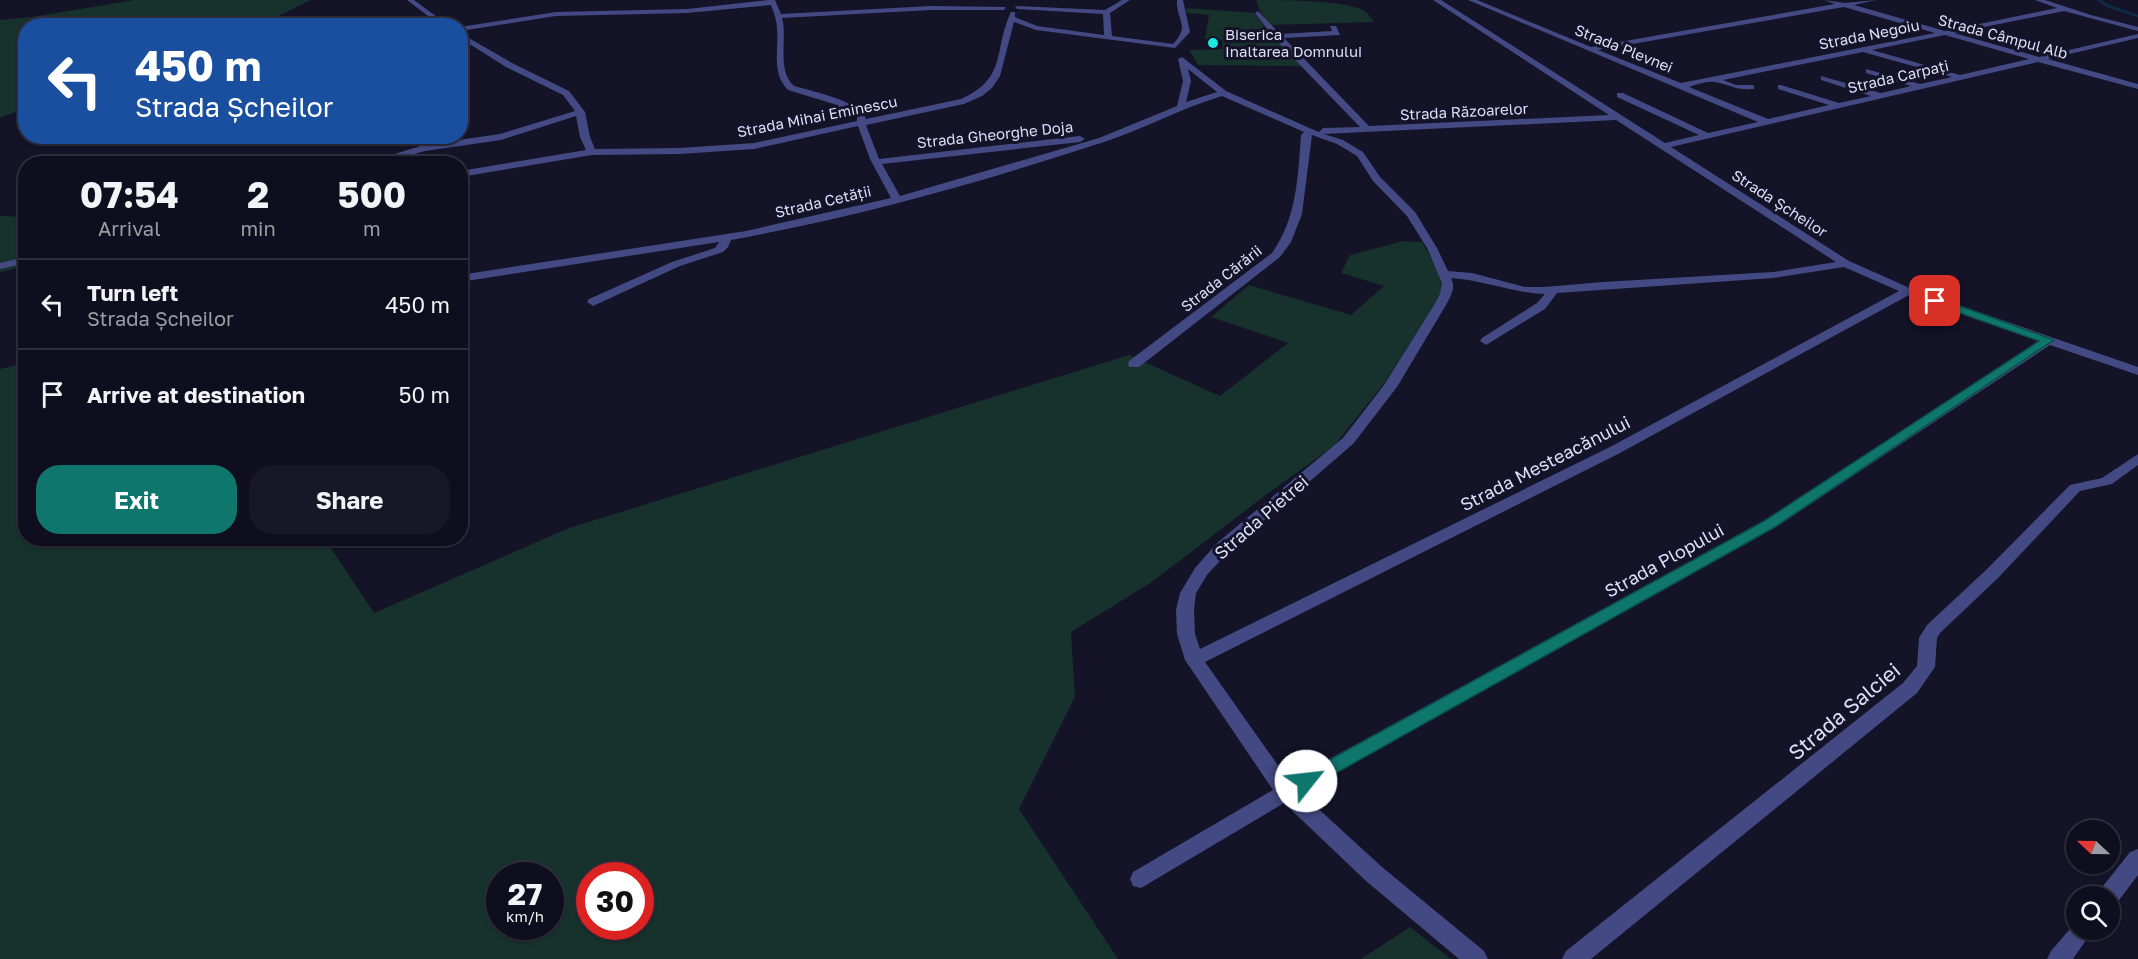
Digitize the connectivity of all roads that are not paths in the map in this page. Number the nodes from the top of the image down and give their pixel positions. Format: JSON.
{"nodes":[{"id":1,"x":410,"y":0,"type":"edge"},
{"id":2,"x":1127,"y":0,"type":"edge"},
{"id":3,"x":1180,"y":0,"type":"edge"},
{"id":4,"x":1436,"y":0,"type":"edge"},
{"id":5,"x":1471,"y":0,"type":"edge"},
{"id":6,"x":1827,"y":0,"type":"edge"},
{"id":7,"x":1874,"y":0,"type":"edge"},
{"id":8,"x":2038,"y":0,"type":"edge"},
{"id":9,"x":1048,"y":1,"type":"edge"},
{"id":10,"x":772,"y":2,"type":"edge"},
{"id":11,"x":1844,"y":5,"type":"junction"},
{"id":12,"x":1032,"y":6,"type":"junction"},
{"id":13,"x":2064,"y":9,"type":"junction"},
{"id":14,"x":1016,"y":12,"type":"junction"},
{"id":15,"x":1106,"y":12,"type":"junction"},
{"id":16,"x":1258,"y":13,"type":"dead end"},
{"id":17,"x":779,"y":16,"type":"junction"},
{"id":18,"x":436,"y":18,"type":"edge"},
{"id":19,"x":468,"y":28,"type":"edge"},
{"id":20,"x":1333,"y":28,"type":"dead end"},
{"id":21,"x":2138,"y":29,"type":"edge"},
{"id":22,"x":1941,"y":33,"type":"junction"},
{"id":23,"x":1277,"y":36,"type":"junction"},
{"id":24,"x":2138,"y":36,"type":"edge"},
{"id":25,"x":1108,"y":37,"type":"junction"},
{"id":26,"x":468,"y":40,"type":"edge"},
{"id":27,"x":475,"y":45,"type":"junction"},
{"id":28,"x":1175,"y":46,"type":"junction"},
{"id":29,"x":468,"y":47,"type":"edge"},
{"id":30,"x":1589,"y":49,"type":"junction"},
{"id":31,"x":1862,"y":49,"type":"junction"},
{"id":32,"x":2038,"y":60,"type":"junction"},
{"id":33,"x":1183,"y":61,"type":"junction"},
{"id":34,"x":1869,"y":71,"type":"dead end"},
{"id":35,"x":1960,"y":77,"type":"junction"},
{"id":36,"x":1824,"y":78,"type":"dead end"},
{"id":37,"x":1712,"y":79,"type":"junction"},
{"id":38,"x":1680,"y":86,"type":"junction"},
{"id":39,"x":1920,"y":86,"type":"junction"},
{"id":40,"x":1751,"y":87,"type":"dead end"},
{"id":41,"x":1781,"y":87,"type":"dead end"},
{"id":42,"x":2138,"y":87,"type":"edge"},
{"id":43,"x":1223,"y":93,"type":"junction"},
{"id":44,"x":1620,"y":95,"type":"dead end"},
{"id":45,"x":1880,"y":96,"type":"junction"},
{"id":46,"x":1838,"y":105,"type":"junction"},
{"id":47,"x":1181,"y":106,"type":"junction"},
{"id":48,"x":581,"y":112,"type":"junction"},
{"id":49,"x":1619,"y":117,"type":"junction"},
{"id":50,"x":861,"y":122,"type":"junction"},
{"id":51,"x":1767,"y":122,"type":"junction"},
{"id":52,"x":1368,"y":130,"type":"junction"},
{"id":53,"x":1311,"y":132,"type":"junction"},
{"id":54,"x":1116,"y":135,"type":"junction"},
{"id":55,"x":1707,"y":136,"type":"junction"},
{"id":56,"x":468,"y":142,"type":"edge"},
{"id":57,"x":456,"y":144,"type":"edge"},
{"id":58,"x":1665,"y":146,"type":"junction"},
{"id":59,"x":592,"y":152,"type":"junction"},
{"id":60,"x":394,"y":156,"type":"edge"},
{"id":61,"x":877,"y":162,"type":"junction"},
{"id":62,"x":468,"y":173,"type":"edge"},
{"id":63,"x":897,"y":199,"type":"junction"},
{"id":64,"x":726,"y":237,"type":"junction"},
{"id":65,"x":18,"y":262,"type":"edge"},
{"id":66,"x":1845,"y":263,"type":"junction"},
{"id":67,"x":0,"y":266,"type":"edge"},
{"id":68,"x":1445,"y":274,"type":"junction"},
{"id":69,"x":468,"y":278,"type":"edge"},
{"id":70,"x":1552,"y":291,"type":"junction"},
{"id":71,"x":1908,"y":291,"type":"junction"},
{"id":72,"x":593,"y":302,"type":"dead end"},
{"id":73,"x":2048,"y":340,"type":"junction"},
{"id":74,"x":1486,"y":341,"type":"dead end"},
{"id":75,"x":1134,"y":364,"type":"dead end"},
{"id":76,"x":2138,"y":371,"type":"edge"},
{"id":77,"x":2138,"y":458,"type":"edge"},
{"id":78,"x":1194,"y":660,"type":"junction"},
{"id":79,"x":1286,"y":792,"type":"junction"},
{"id":80,"x":2138,"y":858,"type":"edge"},
{"id":81,"x":1141,"y":879,"type":"dead end"},
{"id":82,"x":2116,"y":886,"type":"edge"},
{"id":83,"x":2074,"y":940,"type":"edge"},
{"id":84,"x":1476,"y":959,"type":"edge"},
{"id":85,"x":1574,"y":959,"type":"edge"},
{"id":86,"x":2059,"y":959,"type":"edge"}],
"edges":[{"from":1,"to":18,"type":"street"},
{"from":2,"to":15,"type":"street"},
{"from":3,"to":28,"type":"street"},
{"from":4,"to":49,"type":"street","name":"Strada Șcheilor"},
{"from":5,"to":30,"type":"street","name":"Strada Plevnei"},
{"from":6,"to":11,"type":"street","name":"Strada Câmpul Alb"},
{"from":7,"to":11,"type":"street"},
{"from":8,"to":13,"type":"street"},
{"from":9,"to":12,"type":"street"},
{"from":10,"to":17,"type":"street"},
{"from":10,"to":19,"type":"street"},
{"from":11,"to":22,"type":"street","name":"Strada Câmpul Alb"},
{"from":11,"to":30,"type":"street"},
{"from":12,"to":14,"type":"street"},
{"from":12,"to":15,"type":"street"},
{"from":13,"to":21,"type":"street"},
{"from":13,"to":22,"type":"street","name":"Strada Negoiu"},
{"from":14,"to":17,"type":"street"},
{"from":14,"to":25,"type":"street"},
{"from":14,"to":50,"type":"street","name":"Strada Mihai Eminescu"},
{"from":15,"to":25,"type":"street"},
{"from":16,"to":23,"type":"street"},
{"from":17,"to":50,"type":"street"},
{"from":20,"to":23,"type":"street"},
{"from":22,"to":31,"type":"street","name":"Strada Negoiu"},
{"from":22,"to":32,"type":"street","name":"Strada Câmpul Alb"},
{"from":23,"to":52,"type":"street"},
{"from":24,"to":32,"type":"street","name":"Strada Carpați"},
{"from":25,"to":28,"type":"street"},
{"from":26,"to":27,"type":"street"},
{"from":27,"to":29,"type":"street"},
{"from":27,"to":48,"type":"street"},
{"from":28,"to":33,"type":"street"},
{"from":30,"to":38,"type":"street","name":"Strada Plevnei"},
{"from":31,"to":35,"type":"street"},
{"from":31,"to":37,"type":"street","name":"Strada Negoiu"},
{"from":32,"to":35,"type":"street","name":"Strada Carpați"},
{"from":32,"to":42,"type":"street","name":"Strada Câmpul Alb"},
{"from":33,"to":43,"type":"street"},
{"from":33,"to":47,"type":"street"},
{"from":34,"to":39,"type":"street"},
{"from":35,"to":39,"type":"street","name":"Strada Carpați"},
{"from":36,"to":45,"type":"street"},
{"from":37,"to":38,"type":"street","name":"Strada Negoiu"},
{"from":37,"to":40,"type":"street"},
{"from":38,"to":51,"type":"street","name":"Strada Plevnei"},
{"from":39,"to":45,"type":"street","name":"Strada Carpați"},
{"from":41,"to":46,"type":"street"},
{"from":43,"to":47,"type":"street","name":"Strada Cetății"},
{"from":43,"to":53,"type":"street"},
{"from":44,"to":55,"type":"street"},
{"from":45,"to":46,"type":"street","name":"Strada Carpați"},
{"from":46,"to":51,"type":"street","name":"Strada Carpați"},
{"from":47,"to":54,"type":"street","name":"Strada Cetății"},
{"from":48,"to":56,"type":"street"},
{"from":48,"to":59,"type":"street"},
{"from":49,"to":52,"type":"street","name":"Strada Răzoarelor"},
{"from":49,"to":58,"type":"street","name":"Strada Șcheilor"},
{"from":50,"to":59,"type":"street","name":"Strada Mihai Eminescu"},
{"from":50,"to":61,"type":"street"},
{"from":51,"to":55,"type":"street","name":"Strada Carpați"},
{"from":52,"to":53,"type":"street","name":"Strada Răzoarelor"},
{"from":53,"to":68,"type":"street"},
{"from":53,"to":75,"type":"street","name":"Strada Cărării"},
{"from":54,"to":61,"type":"street","name":"Strada Gheorghe Doja"},
{"from":54,"to":63,"type":"street","name":"Strada Cetății"},
{"from":55,"to":58,"type":"street","name":"Strada Carpați"},
{"from":57,"to":60,"type":"street"},
{"from":58,"to":66,"type":"street","name":"Strada Șcheilor"},
{"from":59,"to":62,"type":"street","name":"Strada Mihai Eminescu"},
{"from":61,"to":63,"type":"street"},
{"from":63,"to":64,"type":"street","name":"Strada Cetății"},
{"from":64,"to":69,"type":"street","name":"Strada Cetății"},
{"from":64,"to":72,"type":"street"},
{"from":65,"to":67,"type":"street"},
{"from":66,"to":70,"type":"street"},
{"from":66,"to":71,"type":"street","name":"Strada Șcheilor"},
{"from":68,"to":70,"type":"street"},
{"from":68,"to":78,"type":"street","name":"Strada Pietrei"},
{"from":70,"to":74,"type":"street"},
{"from":71,"to":73,"type":"street","name":"Strada Șcheilor"},
{"from":71,"to":78,"type":"street","name":"Strada Mesteacănului"},
{"from":73,"to":76,"type":"street","name":"Strada Șcheilor"},
{"from":73,"to":79,"type":"street","name":"Strada Plopului"},
{"from":77,"to":85,"type":"street","name":"Strada Salciei"},
{"from":78,"to":79,"type":"street","name":"Strada Pietrei"},
{"from":79,"to":81,"type":"street","name":"Strada Plopului"},
{"from":79,"to":84,"type":"street","name":"Strada Pietrei"},
{"from":80,"to":82,"type":"street"},
{"from":83,"to":86,"type":"street"}]}
